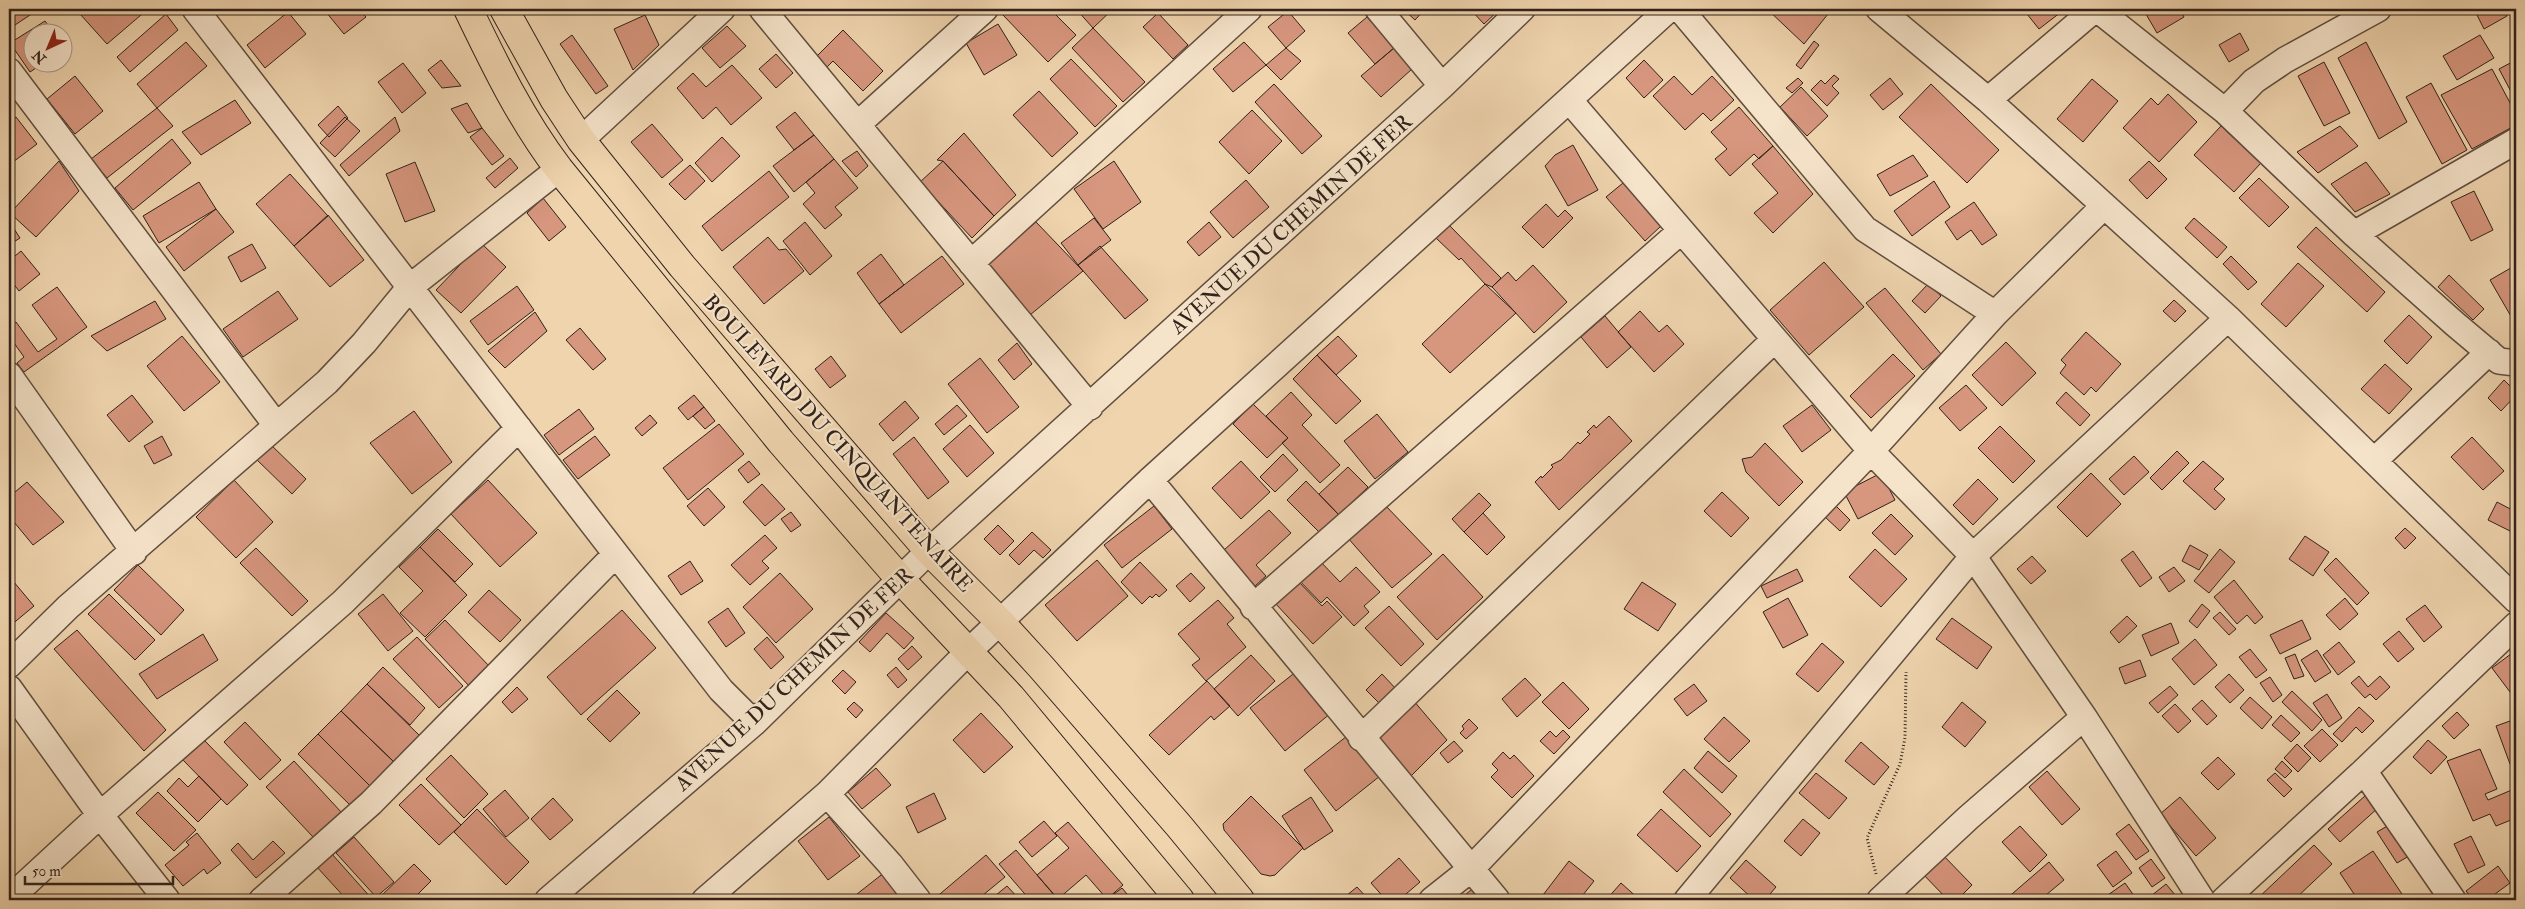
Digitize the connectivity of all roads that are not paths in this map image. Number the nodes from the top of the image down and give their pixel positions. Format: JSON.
{"nodes":[{"id":1,"x":195,"y":9,"type":"edge"},
{"id":2,"x":468,"y":9,"type":"edge"},
{"id":3,"x":504,"y":9,"type":"edge"},
{"id":4,"x":722,"y":9,"type":"edge"},
{"id":5,"x":762,"y":9,"type":"edge"},
{"id":6,"x":985,"y":9,"type":"edge"},
{"id":7,"x":1249,"y":9,"type":"edge"},
{"id":8,"x":1378,"y":9,"type":"edge"},
{"id":9,"x":1522,"y":9,"type":"edge"},
{"id":10,"x":1669,"y":9,"type":"edge"},
{"id":11,"x":1680,"y":9,"type":"edge"},
{"id":12,"x":2096,"y":9,"type":"edge"},
{"id":13,"x":2378,"y":9,"type":"edge"},
{"id":14,"x":1885,"y":10,"type":"edge"},
{"id":15,"x":9,"y":71,"type":"edge"},
{"id":16,"x":1442,"y":86,"type":"junction"},
{"id":17,"x":1988,"y":100,"type":"junction"},
{"id":18,"x":1570,"y":101,"type":"junction"},
{"id":19,"x":2225,"y":111,"type":"junction"},
{"id":20,"x":858,"y":124,"type":"junction"},
{"id":21,"x":581,"y":140,"type":"junction"},
{"id":22,"x":2516,"y":141,"type":"edge"},
{"id":23,"x":559,"y":169,"type":"junction"},
{"id":24,"x":2104,"y":206,"type":"junction"},
{"id":25,"x":1681,"y":231,"type":"junction"},
{"id":26,"x":2354,"y":234,"type":"junction"},
{"id":27,"x":971,"y":263,"type":"junction"},
{"id":28,"x":410,"y":287,"type":"junction"},
{"id":29,"x":1995,"y":314,"type":"junction"},
{"id":30,"x":2228,"y":318,"type":"junction"},
{"id":31,"x":1774,"y":340,"type":"junction"},
{"id":32,"x":2489,"y":352,"type":"junction"},
{"id":33,"x":2516,"y":363,"type":"edge"},
{"id":34,"x":9,"y":375,"type":"edge"},
{"id":35,"x":1090,"y":407,"type":"junction"},
{"id":36,"x":276,"y":426,"type":"junction"},
{"id":37,"x":519,"y":428,"type":"junction"},
{"id":38,"x":1871,"y":450,"type":"junction"},
{"id":39,"x":2375,"y":460,"type":"junction"},
{"id":40,"x":1150,"y":480,"type":"junction"},
{"id":41,"x":929,"y":551,"type":"junction"},
{"id":42,"x":134,"y":552,"type":"junction"},
{"id":43,"x":616,"y":554,"type":"junction"},
{"id":44,"x":1973,"y":556,"type":"junction"},
{"id":45,"x":900,"y":579,"type":"junction"},
{"id":46,"x":2516,"y":600,"type":"edge"},
{"id":47,"x":1254,"y":607,"type":"junction"},
{"id":48,"x":1001,"y":623,"type":"junction"},
{"id":49,"x":2516,"y":625,"type":"edge"},
{"id":50,"x":969,"y":651,"type":"junction"},
{"id":51,"x":9,"y":665,"type":"edge"},
{"id":52,"x":9,"y":688,"type":"edge"},
{"id":53,"x":2084,"y":717,"type":"junction"},
{"id":54,"x":754,"y":723,"type":"junction"},
{"id":55,"x":1361,"y":738,"type":"junction"},
{"id":56,"x":2364,"y":771,"type":"junction"},
{"id":57,"x":827,"y":794,"type":"junction"},
{"id":58,"x":100,"y":814,"type":"junction"},
{"id":59,"x":1471,"y":869,"type":"junction"},
{"id":60,"x":9,"y":899,"type":"edge"},
{"id":61,"x":709,"y":899,"type":"edge"},
{"id":62,"x":1881,"y":899,"type":"edge"},
{"id":63,"x":167,"y":900,"type":"edge"},
{"id":64,"x":262,"y":900,"type":"edge"},
{"id":65,"x":548,"y":900,"type":"edge"},
{"id":66,"x":918,"y":900,"type":"edge"},
{"id":67,"x":1180,"y":900,"type":"edge"},
{"id":68,"x":1240,"y":900,"type":"edge"},
{"id":69,"x":1432,"y":900,"type":"edge"},
{"id":70,"x":1497,"y":900,"type":"edge"},
{"id":71,"x":1687,"y":900,"type":"edge"},
{"id":72,"x":2202,"y":900,"type":"edge"},
{"id":73,"x":2224,"y":900,"type":"edge"},
{"id":74,"x":2453,"y":900,"type":"edge"}],
"edges":[{"from":1,"to":28,"type":"street"},
{"from":2,"to":23,"type":"main road","name":"BOULEVARD DU CINQUANTENAIRE"},
{"from":3,"to":21,"type":"main road","name":"BOULEVARD DU CINQUANTENAIRE"},
{"from":4,"to":21,"type":"street"},
{"from":5,"to":20,"type":"street"},
{"from":6,"to":20,"type":"street"},
{"from":7,"to":27,"type":"street"},
{"from":8,"to":16,"type":"street"},
{"from":9,"to":16,"type":"street","name":"AVENUE DU CHEMIN DE FER"},
{"from":10,"to":18,"type":"street"},
{"from":11,"to":29,"type":"street"},
{"from":12,"to":17,"type":"street"},
{"from":12,"to":19,"type":"street"},
{"from":13,"to":19,"type":"street"},
{"from":14,"to":17,"type":"street"},
{"from":15,"to":36,"type":"street"},
{"from":16,"to":35,"type":"street","name":"AVENUE DU CHEMIN DE FER"},
{"from":17,"to":24,"type":"street"},
{"from":18,"to":25,"type":"street"},
{"from":18,"to":40,"type":"street"},
{"from":19,"to":26,"type":"street"},
{"from":20,"to":27,"type":"street"},
{"from":21,"to":41,"type":"main road","name":"BOULEVARD DU CINQUANTENAIRE"},
{"from":22,"to":26,"type":"street"},
{"from":23,"to":28,"type":"street"},
{"from":23,"to":45,"type":"main road","name":"BOULEVARD DU CINQUANTENAIRE"},
{"from":24,"to":29,"type":"street"},
{"from":24,"to":30,"type":"street"},
{"from":25,"to":31,"type":"street"},
{"from":25,"to":47,"type":"street"},
{"from":26,"to":32,"type":"street"},
{"from":27,"to":35,"type":"street"},
{"from":28,"to":36,"type":"street"},
{"from":28,"to":37,"type":"street"},
{"from":29,"to":38,"type":"street"},
{"from":30,"to":39,"type":"street"},
{"from":30,"to":44,"type":"street"},
{"from":31,"to":38,"type":"street"},
{"from":31,"to":55,"type":"street"},
{"from":32,"to":33,"type":"street"},
{"from":32,"to":39,"type":"street"},
{"from":34,"to":42,"type":"street"},
{"from":35,"to":41,"type":"street","name":"AVENUE DU CHEMIN DE FER"},
{"from":36,"to":42,"type":"street"},
{"from":37,"to":43,"type":"street"},
{"from":37,"to":58,"type":"street"},
{"from":38,"to":44,"type":"street"},
{"from":38,"to":59,"type":"street"},
{"from":39,"to":46,"type":"street"},
{"from":40,"to":47,"type":"street"},
{"from":40,"to":48,"type":"street"},
{"from":41,"to":45,"type":"street","name":"AVENUE DU CHEMIN DE FER"},
{"from":41,"to":48,"type":"main road","name":"BOULEVARD DU CINQUANTENAIRE"},
{"from":42,"to":51,"type":"street"},
{"from":43,"to":54,"type":"street"},
{"from":43,"to":64,"type":"street"},
{"from":44,"to":53,"type":"street"},
{"from":44,"to":71,"type":"street"},
{"from":45,"to":50,"type":"main road","name":"BOULEVARD DU CINQUANTENAIRE"},
{"from":45,"to":54,"type":"street","name":"AVENUE DU CHEMIN DE FER"},
{"from":47,"to":55,"type":"street"},
{"from":48,"to":50,"type":"street"},
{"from":48,"to":68,"type":"main road","name":"BOULEVARD DU CINQUANTENAIRE"},
{"from":49,"to":56,"type":"street"},
{"from":50,"to":57,"type":"street"},
{"from":50,"to":67,"type":"main road","name":"BOULEVARD DU CINQUANTENAIRE"},
{"from":52,"to":58,"type":"street"},
{"from":53,"to":62,"type":"street"},
{"from":53,"to":72,"type":"street"},
{"from":54,"to":65,"type":"street","name":"AVENUE DU CHEMIN DE FER"},
{"from":55,"to":59,"type":"street"},
{"from":56,"to":73,"type":"street"},
{"from":56,"to":74,"type":"street"},
{"from":57,"to":61,"type":"street"},
{"from":57,"to":66,"type":"street"},
{"from":58,"to":60,"type":"street"},
{"from":58,"to":63,"type":"street"},
{"from":59,"to":69,"type":"street"},
{"from":59,"to":70,"type":"street"}]}
